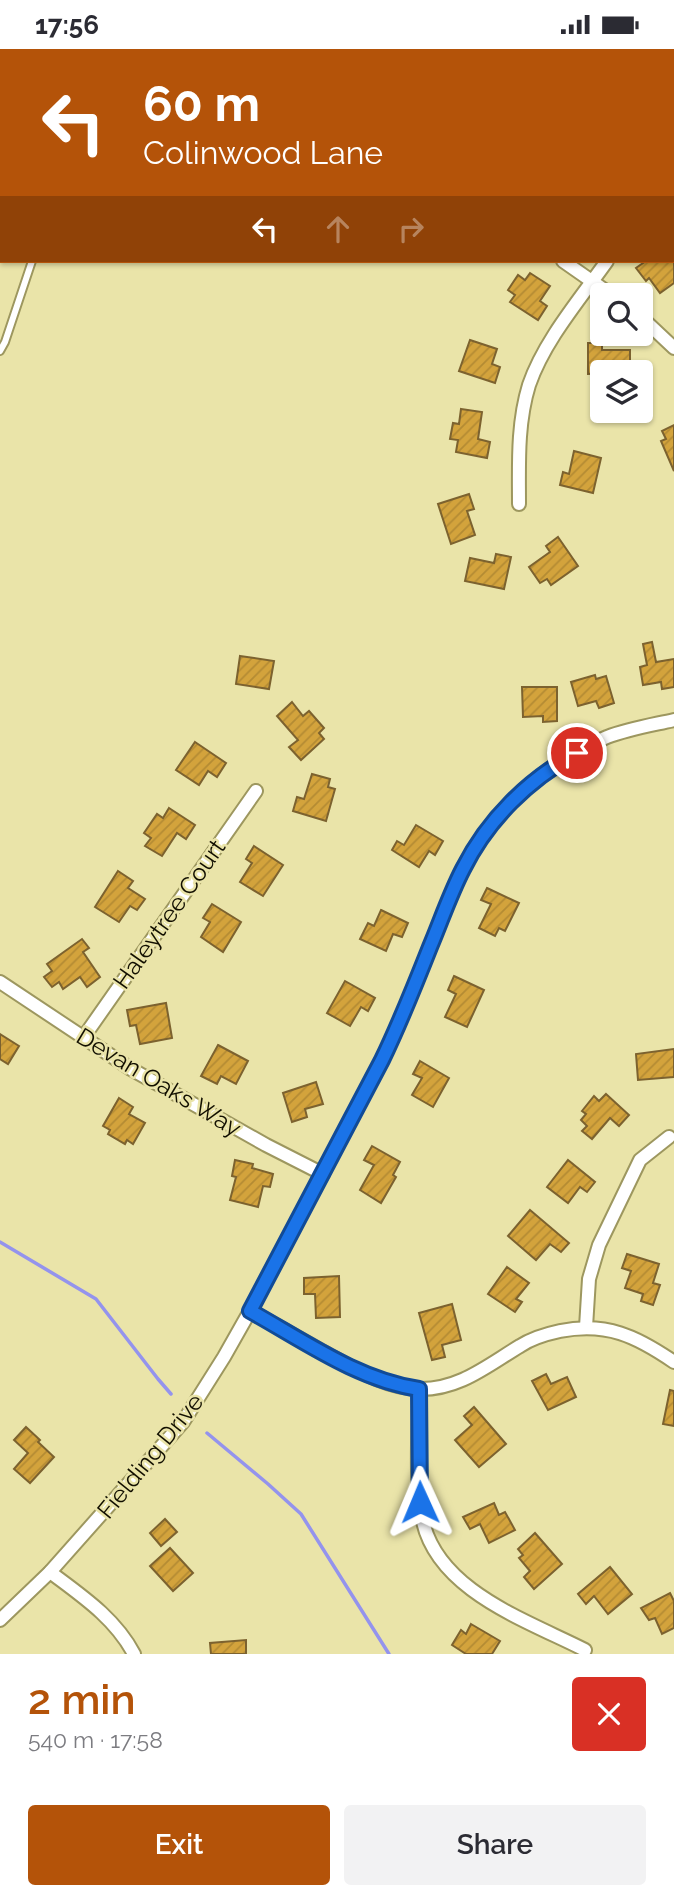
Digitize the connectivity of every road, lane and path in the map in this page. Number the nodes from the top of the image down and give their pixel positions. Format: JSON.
{"nodes":[{"id":1,"x":31,"y":263,"type":"edge"},
{"id":2,"x":566,"y":263,"type":"edge"},
{"id":3,"x":606,"y":263,"type":"edge"},
{"id":4,"x":592,"y":282,"type":"junction"},
{"id":5,"x":653,"y":328,"type":"edge"},
{"id":6,"x":674,"y":348,"type":"edge"},
{"id":7,"x":0,"y":351,"type":"edge"},
{"id":8,"x":519,"y":504,"type":"dead end"},
{"id":9,"x":674,"y":720,"type":"edge"},
{"id":10,"x":256,"y":792,"type":"dead end"},
{"id":11,"x":0,"y":982,"type":"edge"},
{"id":12,"x":83,"y":1038,"type":"junction"},
{"id":13,"x":669,"y":1137,"type":"dead end"},
{"id":14,"x":323,"y":1174,"type":"junction"},
{"id":15,"x":250,"y":1311,"type":"junction"},
{"id":16,"x":586,"y":1327,"type":"junction"},
{"id":17,"x":674,"y":1362,"type":"edge"},
{"id":18,"x":419,"y":1389,"type":"junction"},
{"id":19,"x":50,"y":1572,"type":"junction"},
{"id":20,"x":0,"y":1620,"type":"edge"},
{"id":21,"x":585,"y":1650,"type":"dead end"},
{"id":22,"x":134,"y":1654,"type":"edge"}],
"edges":[{"from":1,"to":7,"type":"lane"},
{"from":2,"to":4,"type":"street"},
{"from":3,"to":4,"type":"street"},
{"from":4,"to":8,"type":"street"},
{"from":5,"to":6,"type":"street"},
{"from":9,"to":14,"type":"street","name":"Fielding Drive"},
{"from":10,"to":12,"type":"street","name":"Haleytree Court"},
{"from":11,"to":12,"type":"street","name":"Devan Oaks Way"},
{"from":12,"to":14,"type":"street","name":"Devan Oaks Way"},
{"from":13,"to":16,"type":"street"},
{"from":14,"to":15,"type":"street","name":"Fielding Drive"},
{"from":15,"to":18,"type":"street"},
{"from":15,"to":19,"type":"street","name":"Fielding Drive"},
{"from":16,"to":17,"type":"street"},
{"from":16,"to":18,"type":"street"},
{"from":18,"to":21,"type":"street"},
{"from":19,"to":20,"type":"street","name":"Fielding Drive"},
{"from":19,"to":22,"type":"street"}]}
